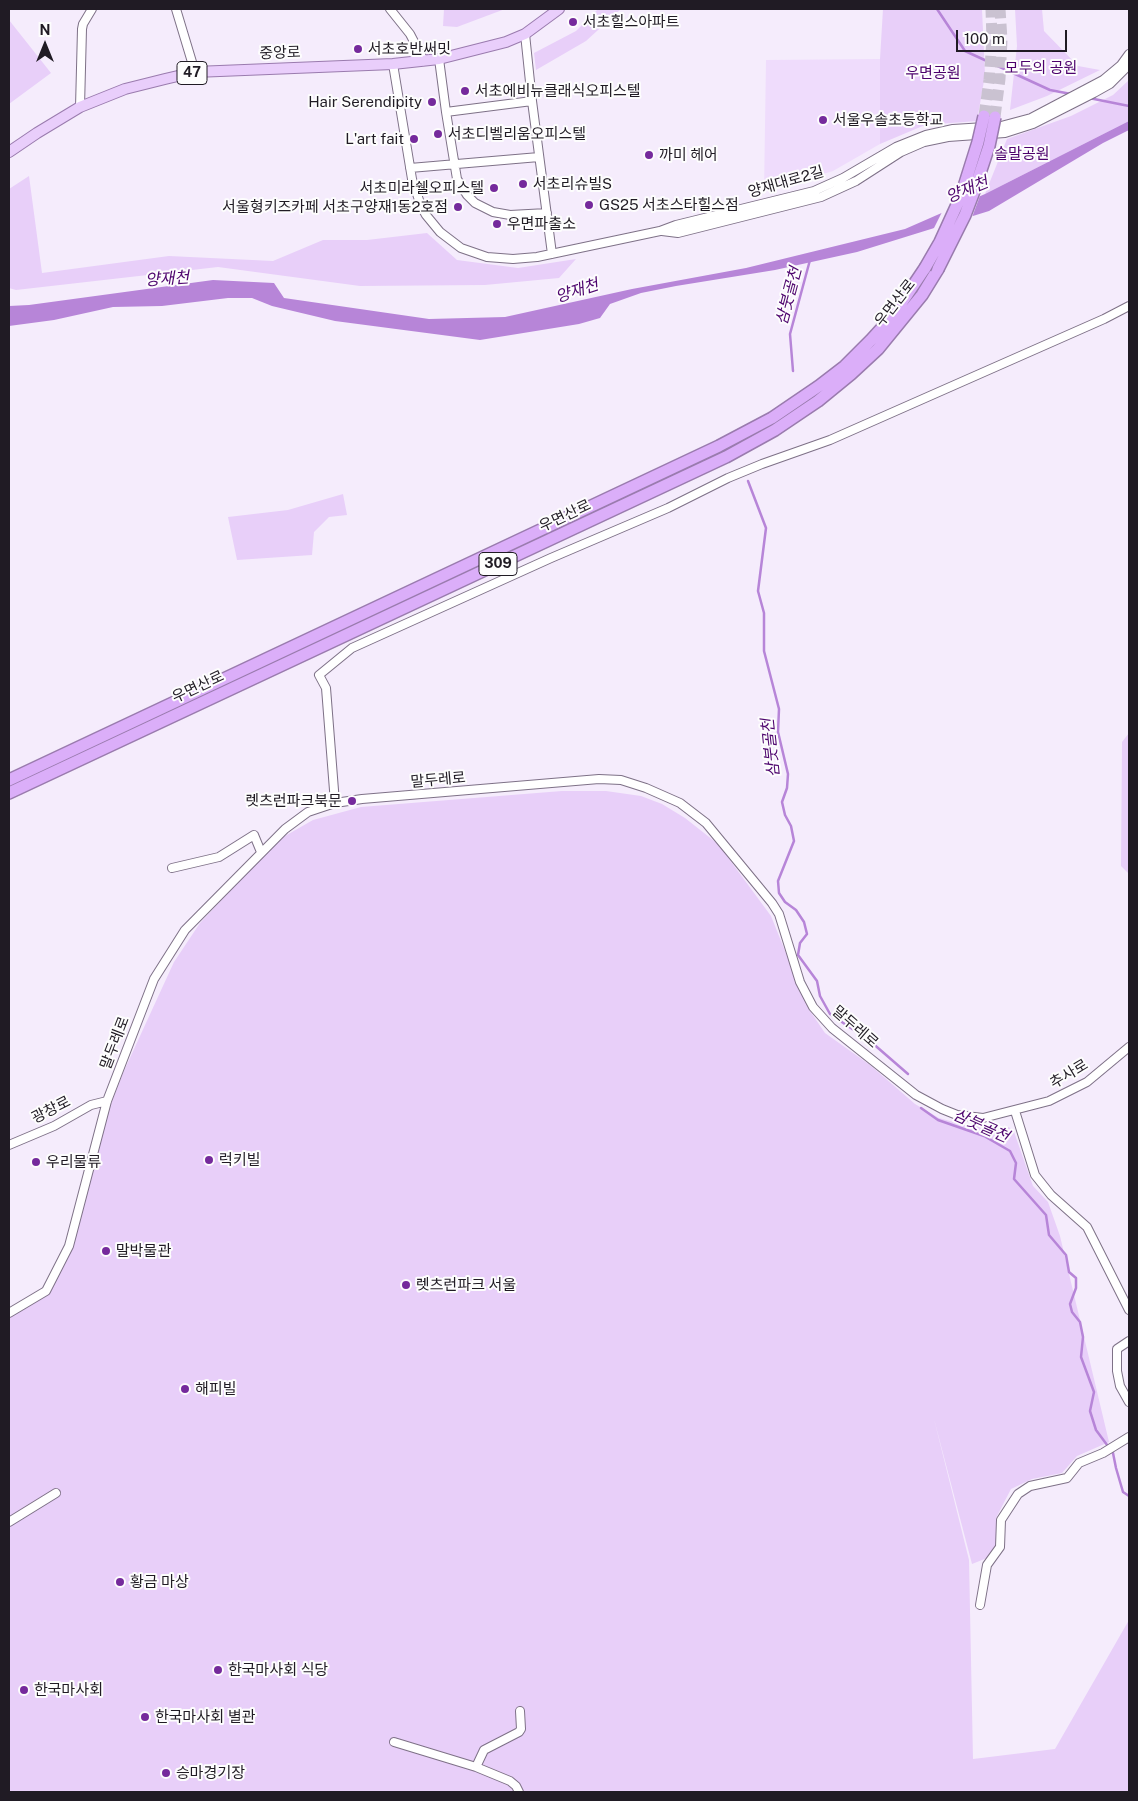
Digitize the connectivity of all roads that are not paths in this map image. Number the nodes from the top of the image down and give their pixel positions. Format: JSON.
{"nodes":[{"id":1,"x":92,"y":9,"type":"edge"},
{"id":2,"x":176,"y":9,"type":"edge"},
{"id":3,"x":390,"y":9,"type":"edge"},
{"id":4,"x":559,"y":9,"type":"edge"},
{"id":5,"x":525,"y":34,"type":"junction"},
{"id":6,"x":1129,"y":54,"type":"edge"},
{"id":7,"x":439,"y":59,"type":"junction"},
{"id":8,"x":424,"y":61,"type":"junction"},
{"id":9,"x":393,"y":64,"type":"junction"},
{"id":10,"x":1129,"y":65,"type":"edge"},
{"id":11,"x":195,"y":72,"type":"junction"},
{"id":12,"x":1106,"y":82,"type":"junction"},
{"id":13,"x":532,"y":102,"type":"junction"},
{"id":14,"x":80,"y":107,"type":"junction"},
{"id":15,"x":446,"y":112,"type":"junction"},
{"id":16,"x":9,"y":152,"type":"edge"},
{"id":17,"x":540,"y":157,"type":"junction"},
{"id":18,"x":454,"y":164,"type":"junction"},
{"id":19,"x":410,"y":168,"type":"junction"},
{"id":20,"x":547,"y":213,"type":"junction"},
{"id":21,"x":660,"y":231,"type":"junction"},
{"id":22,"x":552,"y":254,"type":"junction"},
{"id":23,"x":1129,"y":306,"type":"edge"},
{"id":24,"x":9,"y":780,"type":"edge"},
{"id":25,"x":9,"y":792,"type":"edge"},
{"id":26,"x":335,"y":803,"type":"junction"},
{"id":27,"x":261,"y":852,"type":"junction"},
{"id":28,"x":172,"y":868,"type":"dead end"},
{"id":29,"x":1129,"y":1047,"type":"edge"},
{"id":30,"x":107,"y":1101,"type":"junction"},
{"id":31,"x":1015,"y":1111,"type":"junction"},
{"id":32,"x":9,"y":1144,"type":"edge"},
{"id":33,"x":1129,"y":1310,"type":"edge"},
{"id":34,"x":9,"y":1313,"type":"edge"},
{"id":35,"x":1129,"y":1341,"type":"edge"},
{"id":36,"x":1129,"y":1402,"type":"edge"},
{"id":37,"x":1129,"y":1438,"type":"edge"},
{"id":38,"x":56,"y":1493,"type":"dead end"},
{"id":39,"x":9,"y":1522,"type":"edge"},
{"id":40,"x":980,"y":1605,"type":"dead end"},
{"id":41,"x":520,"y":1711,"type":"dead end"},
{"id":42,"x":394,"y":1742,"type":"dead end"},
{"id":43,"x":476,"y":1767,"type":"junction"},
{"id":44,"x":519,"y":1792,"type":"edge"}],
"edges":[{"from":1,"to":14,"type":"street"},
{"from":2,"to":11,"type":"street"},
{"from":3,"to":8,"type":"street"},
{"from":4,"to":5,"type":"main road","name":"중앙로","number":"47"},
{"from":5,"to":7,"type":"main road","name":"중앙로","number":"47"},
{"from":5,"to":13,"type":"street"},
{"from":6,"to":12,"type":"street","name":"양재대로2길"},
{"from":7,"to":8,"type":"main road","name":"중앙로","number":"47"},
{"from":7,"to":15,"type":"street"},
{"from":8,"to":9,"type":"main road","name":"중앙로","number":"47"},
{"from":9,"to":11,"type":"main road","name":"중앙로","number":"47"},
{"from":9,"to":19,"type":"street","name":"양재대로2길"},
{"from":10,"to":12,"type":"street","name":"양재대로2길"},
{"from":11,"to":14,"type":"main road","name":"중앙로","number":"47"},
{"from":12,"to":21,"type":"street","name":"양재대로2길"},
{"from":12,"to":21,"type":"street","name":"양재대로2길"},
{"from":13,"to":15,"type":"street"},
{"from":13,"to":17,"type":"street"},
{"from":14,"to":16,"type":"main road","name":"중앙로","number":"47"},
{"from":15,"to":18,"type":"street"},
{"from":17,"to":18,"type":"street"},
{"from":17,"to":20,"type":"street"},
{"from":18,"to":19,"type":"street"},
{"from":18,"to":20,"type":"street"},
{"from":19,"to":22,"type":"street","name":"양재대로2길"},
{"from":20,"to":22,"type":"street"},
{"from":21,"to":22,"type":"street","name":"양재대로2길"},
{"from":23,"to":26,"type":"street"},
{"from":24,"to":25,"type":"highway","name":"우면산로","number":"309","bridge":true},
{"from":26,"to":27,"type":"street","name":"말두레로"},
{"from":26,"to":31,"type":"street","name":"말두레로"},
{"from":27,"to":28,"type":"street"},
{"from":27,"to":30,"type":"street","name":"말두레로"},
{"from":29,"to":31,"type":"street","name":"추사로"},
{"from":30,"to":32,"type":"street","name":"광창로"},
{"from":30,"to":34,"type":"street","name":"말두레로"},
{"from":31,"to":33,"type":"street"},
{"from":35,"to":36,"type":"street"},
{"from":37,"to":40,"type":"street"},
{"from":38,"to":39,"type":"street"},
{"from":41,"to":43,"type":"street"},
{"from":42,"to":43,"type":"street"},
{"from":43,"to":44,"type":"street"}]}
